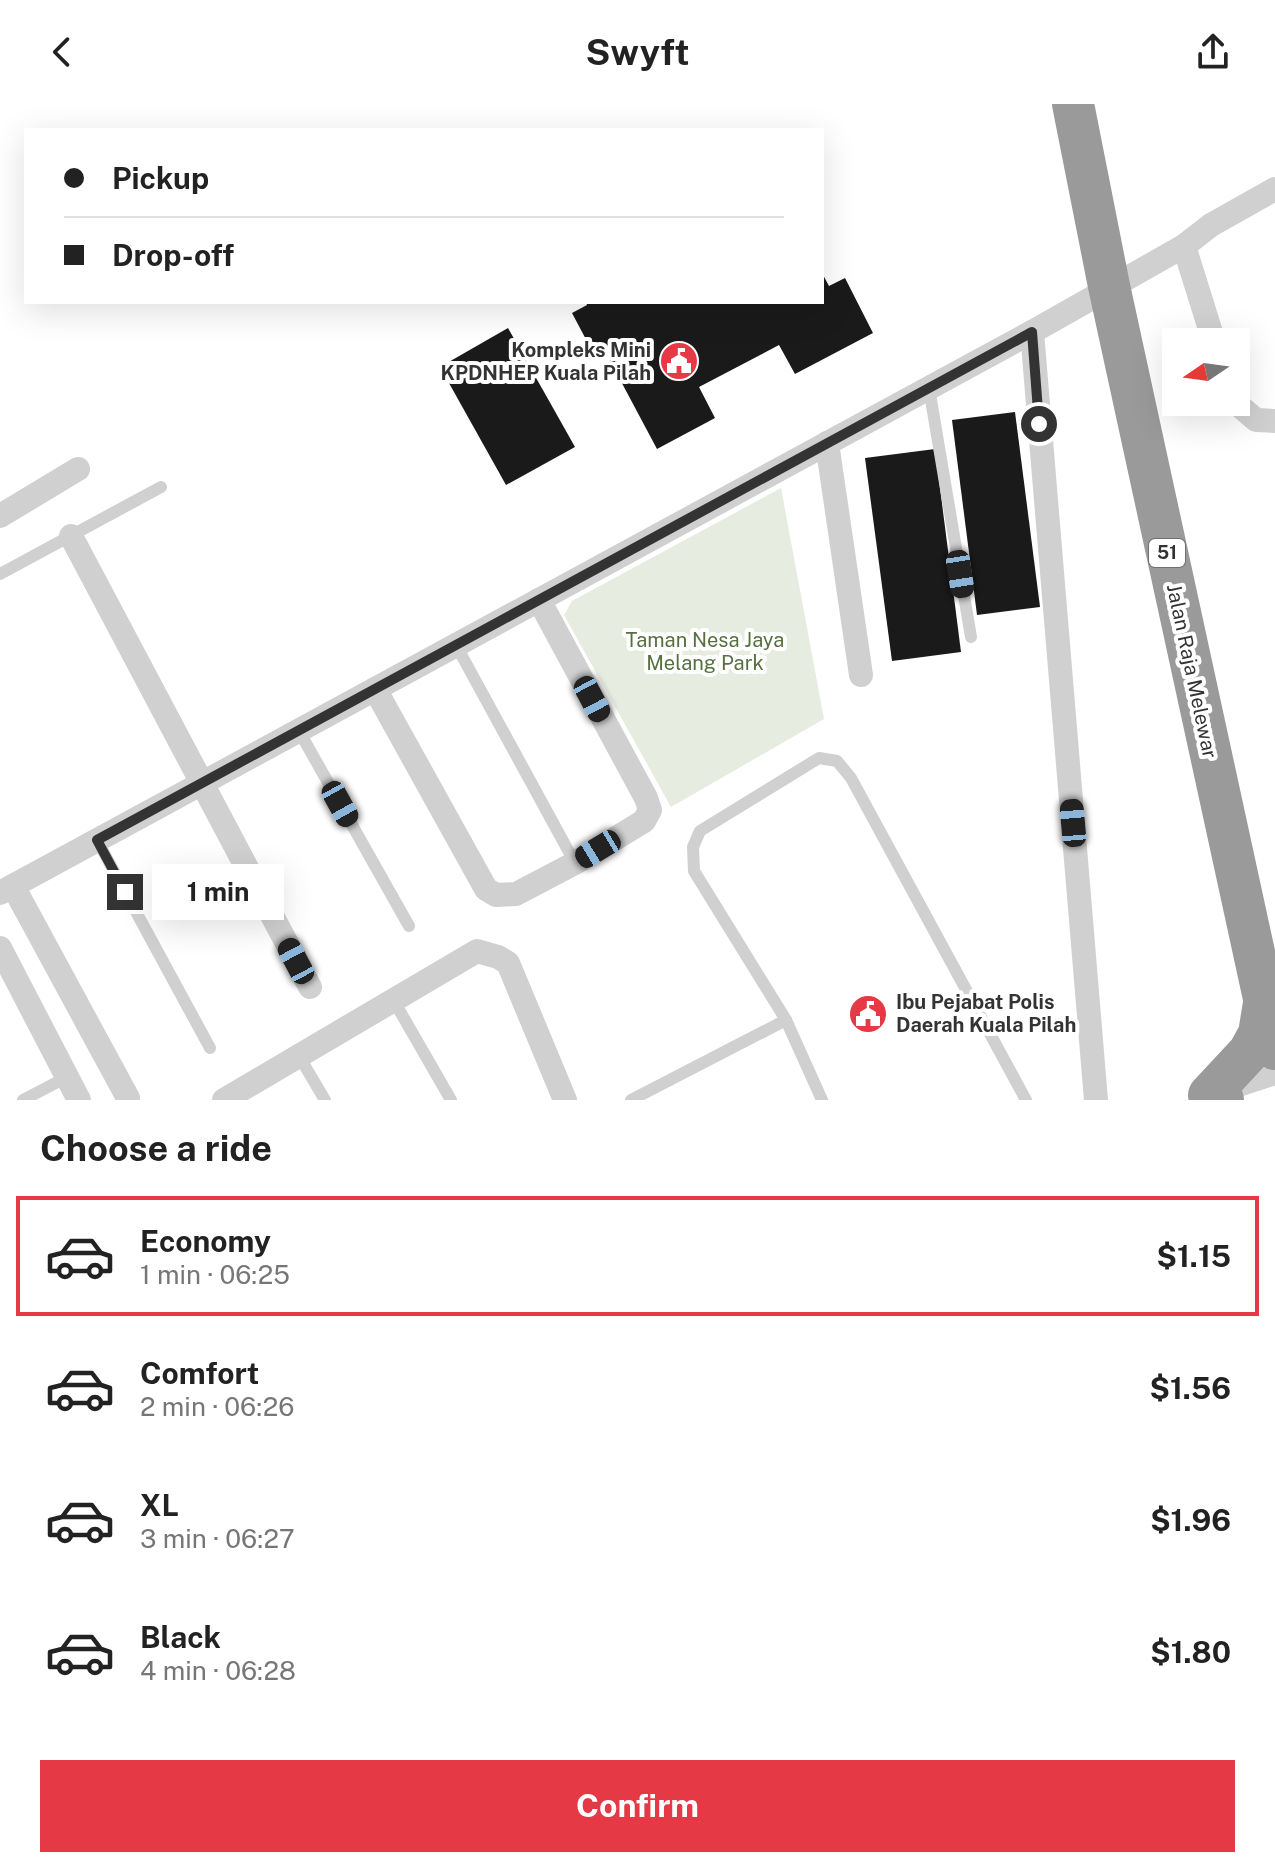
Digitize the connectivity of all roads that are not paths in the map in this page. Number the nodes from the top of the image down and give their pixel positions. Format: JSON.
{"nodes":[{"id":1,"x":1073,"y":104,"type":"edge"},
{"id":2,"x":1275,"y":189,"type":"edge"},
{"id":3,"x":1184,"y":246,"type":"junction"},
{"id":4,"x":1109,"y":286,"type":"junction"},
{"id":5,"x":1210,"y":328,"type":"edge"},
{"id":6,"x":1032,"y":332,"type":"junction"},
{"id":7,"x":929,"y":388,"type":"junction"},
{"id":8,"x":1250,"y":415,"type":"edge"},
{"id":9,"x":1275,"y":421,"type":"edge"},
{"id":10,"x":827,"y":443,"type":"junction"},
{"id":11,"x":78,"y":469,"type":"dead end"},
{"id":12,"x":161,"y":487,"type":"dead end"},
{"id":13,"x":0,"y":516,"type":"edge"},
{"id":14,"x":71,"y":536,"type":"junction"},
{"id":15,"x":0,"y":574,"type":"edge"},
{"id":16,"x":539,"y":600,"type":"junction"},
{"id":17,"x":971,"y":637,"type":"dead end"},
{"id":18,"x":456,"y":645,"type":"junction"},
{"id":19,"x":861,"y":675,"type":"dead end"},
{"id":20,"x":375,"y":689,"type":"junction"},
{"id":21,"x":299,"y":731,"type":"junction"},
{"id":22,"x":203,"y":783,"type":"junction"},
{"id":23,"x":97,"y":840,"type":"junction"},
{"id":24,"x":575,"y":863,"type":"junction"},
{"id":25,"x":7,"y":889,"type":"edge"},
{"id":26,"x":409,"y":926,"type":"dead end"},
{"id":27,"x":0,"y":948,"type":"edge"},
{"id":28,"x":310,"y":987,"type":"dead end"},
{"id":29,"x":394,"y":1001,"type":"junction"},
{"id":30,"x":1264,"y":1002,"type":"junction"},
{"id":31,"x":786,"y":1020,"type":"junction"},
{"id":32,"x":210,"y":1048,"type":"dead end"},
{"id":33,"x":1275,"y":1049,"type":"edge"},
{"id":34,"x":299,"y":1056,"type":"junction"},
{"id":35,"x":1275,"y":1073,"type":"edge"},
{"id":36,"x":67,"y":1077,"type":"junction"},
{"id":37,"x":128,"y":1098,"type":"dead end"},
{"id":38,"x":1211,"y":1098,"type":"edge"},
{"id":39,"x":23,"y":1100,"type":"edge"},
{"id":40,"x":79,"y":1100,"type":"edge"},
{"id":41,"x":224,"y":1100,"type":"edge"},
{"id":42,"x":325,"y":1100,"type":"edge"},
{"id":43,"x":451,"y":1100,"type":"edge"},
{"id":44,"x":565,"y":1100,"type":"edge"},
{"id":45,"x":631,"y":1100,"type":"edge"},
{"id":46,"x":822,"y":1100,"type":"edge"},
{"id":47,"x":1026,"y":1100,"type":"edge"},
{"id":48,"x":1096,"y":1100,"type":"edge"}],
"edges":[{"from":1,"to":4,"type":"highway","name":"Jalan Raja Melewar","number":"51"},
{"from":2,"to":3,"type":"street"},
{"from":3,"to":4,"type":"street"},
{"from":3,"to":5,"type":"street"},
{"from":4,"to":6,"type":"street"},
{"from":4,"to":30,"type":"highway","name":"Jalan Raja Melewar","number":"51"},
{"from":6,"to":7,"type":"street"},
{"from":6,"to":48,"type":"street"},
{"from":7,"to":10,"type":"street"},
{"from":7,"to":17,"type":"lane"},
{"from":8,"to":9,"type":"street"},
{"from":10,"to":16,"type":"street"},
{"from":10,"to":19,"type":"street"},
{"from":11,"to":13,"type":"street"},
{"from":12,"to":14,"type":"lane"},
{"from":14,"to":15,"type":"lane"},
{"from":14,"to":22,"type":"street"},
{"from":16,"to":18,"type":"street"},
{"from":16,"to":24,"type":"street"},
{"from":18,"to":20,"type":"street"},
{"from":18,"to":24,"type":"lane"},
{"from":20,"to":21,"type":"street"},
{"from":20,"to":24,"type":"street"},
{"from":21,"to":22,"type":"street"},
{"from":21,"to":26,"type":"lane"},
{"from":22,"to":23,"type":"street"},
{"from":22,"to":28,"type":"street"},
{"from":23,"to":25,"type":"street"},
{"from":23,"to":32,"type":"lane"},
{"from":25,"to":37,"type":"street"},
{"from":27,"to":36,"type":"street"},
{"from":29,"to":34,"type":"street"},
{"from":29,"to":43,"type":"lane"},
{"from":29,"to":44,"type":"street"},
{"from":30,"to":33,"type":"highway","name":"Jalan Raja Melewar","number":"51"},
{"from":30,"to":38,"type":"highway"},
{"from":31,"to":45,"type":"lane"},
{"from":31,"to":46,"type":"lane"},
{"from":31,"to":47,"type":"lane"},
{"from":34,"to":41,"type":"street"},
{"from":34,"to":42,"type":"lane"},
{"from":35,"to":38,"type":"street"},
{"from":36,"to":39,"type":"lane"},
{"from":36,"to":40,"type":"street"}]}
